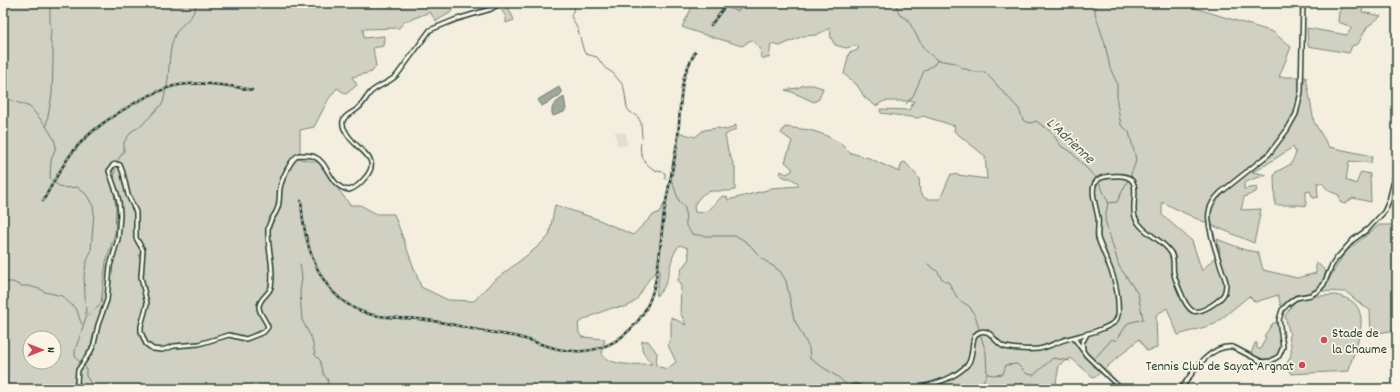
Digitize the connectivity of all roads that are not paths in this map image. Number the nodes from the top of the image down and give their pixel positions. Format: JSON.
{"nodes":[{"id":1,"x":501,"y":3,"type":"edge"},
{"id":2,"x":1303,"y":3,"type":"edge"},
{"id":3,"x":1397,"y":168,"type":"edge"},
{"id":4,"x":1087,"y":334,"type":"junction"},
{"id":5,"x":1074,"y":338,"type":"junction"},
{"id":6,"x":1083,"y":351,"type":"junction"},
{"id":7,"x":1114,"y":382,"type":"junction"},
{"id":8,"x":80,"y":389,"type":"edge"},
{"id":9,"x":848,"y":389,"type":"edge"},
{"id":10,"x":863,"y":389,"type":"edge"},
{"id":11,"x":913,"y":389,"type":"edge"},
{"id":12,"x":1118,"y":389,"type":"edge"},
{"id":13,"x":1121,"y":389,"type":"edge"},
{"id":14,"x":1130,"y":389,"type":"edge"},
{"id":15,"x":1135,"y":389,"type":"edge"},
{"id":16,"x":1181,"y":389,"type":"edge"}],
"edges":[{"from":1,"to":8,"type":"street"},
{"from":2,"to":4,"type":"street"},
{"from":3,"to":16,"type":"street"},
{"from":4,"to":5,"type":"street"},
{"from":4,"to":6,"type":"street"},
{"from":5,"to":6,"type":"street"},
{"from":5,"to":11,"type":"street"},
{"from":6,"to":7,"type":"street"},
{"from":7,"to":12,"type":"street"},
{"from":7,"to":13,"type":"street"},
{"from":9,"to":10,"type":"street"},
{"from":14,"to":15,"type":"street"}]}
